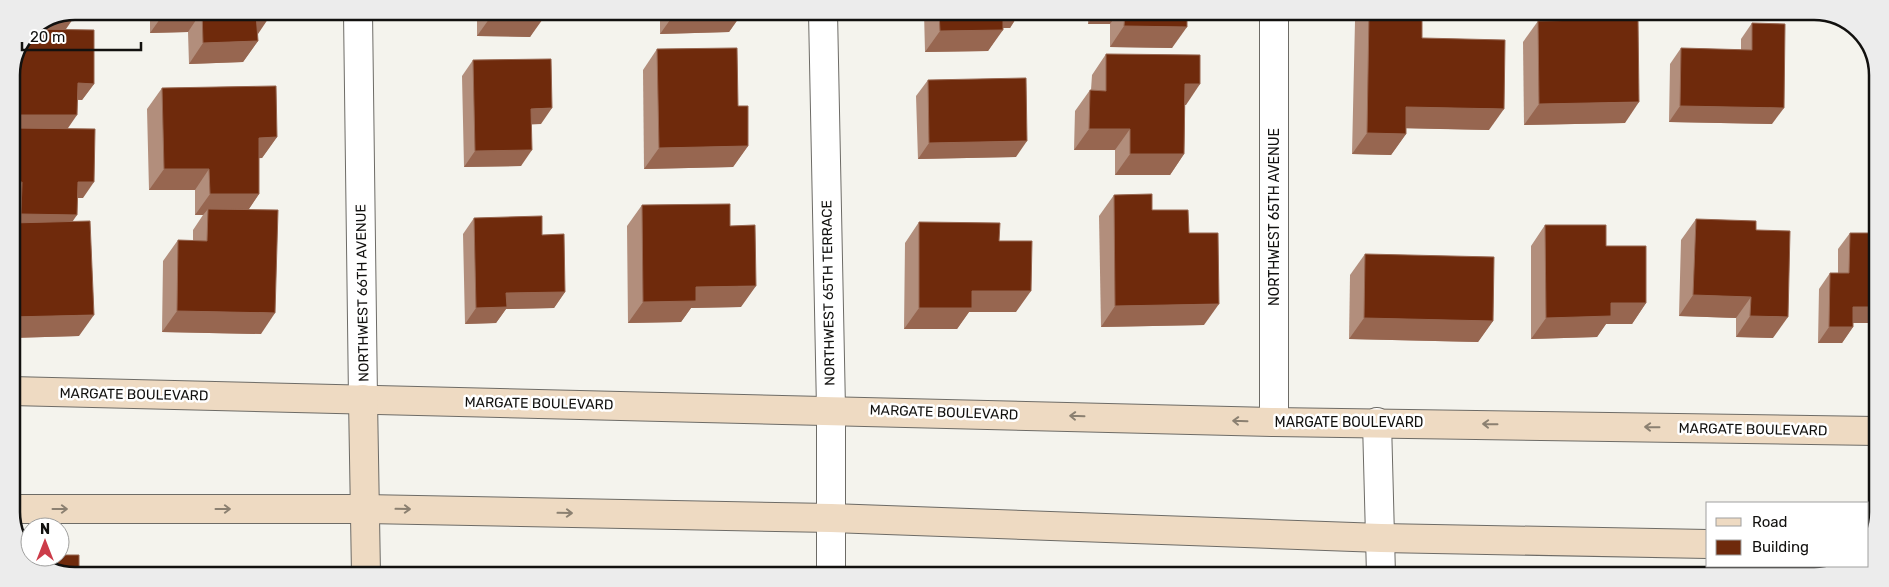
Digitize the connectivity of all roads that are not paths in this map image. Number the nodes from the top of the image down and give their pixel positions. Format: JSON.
{"nodes":[{"id":1,"x":358,"y":20,"type":"edge"},
{"id":2,"x":823,"y":20,"type":"edge"},
{"id":3,"x":1274,"y":20,"type":"edge"},
{"id":4,"x":20,"y":391,"type":"edge"},
{"id":5,"x":363,"y":398,"type":"junction"},
{"id":6,"x":831,"y":409,"type":"junction"},
{"id":7,"x":1274,"y":422,"type":"junction"},
{"id":8,"x":1378,"y":422,"type":"junction"},
{"id":9,"x":1869,"y":431,"type":"edge"},
{"id":10,"x":20,"y":509,"type":"edge"},
{"id":11,"x":365,"y":509,"type":"junction"},
{"id":12,"x":831,"y":518,"type":"junction"},
{"id":13,"x":1381,"y":538,"type":"junction"},
{"id":14,"x":1706,"y":544,"type":"edge"},
{"id":15,"x":366,"y":567,"type":"edge"},
{"id":16,"x":831,"y":567,"type":"edge"},
{"id":17,"x":1381,"y":567,"type":"edge"}],
"edges":[{"from":1,"to":5,"type":"street","name":"NORTHWEST 66TH AVENUE"},
{"from":2,"to":6,"type":"street","name":"NORTHWEST 65TH TERRACE"},
{"from":3,"to":7,"type":"street","name":"NORTHWEST 65TH AVENUE"},
{"from":4,"to":5,"type":"street","name":"MARGATE BOULEVARD"},
{"from":5,"to":6,"type":"street","name":"MARGATE BOULEVARD"},
{"from":5,"to":11,"type":"street","name":"NORTHWEST 66TH AVENUE"},
{"from":7,"to":6,"type":"street","name":"MARGATE BOULEVARD","one_way":true},
{"from":6,"to":12,"type":"street","name":"NORTHWEST 65TH TERRACE"},
{"from":7,"to":8,"type":"street","name":"MARGATE BOULEVARD"},
{"from":9,"to":8,"type":"street","name":"MARGATE BOULEVARD","one_way":true},
{"from":8,"to":13,"type":"street"},
{"from":10,"to":11,"type":"street","one_way":true},
{"from":11,"to":12,"type":"street","one_way":true},
{"from":11,"to":15,"type":"street","name":"NORTHWEST 66TH AVENUE"},
{"from":12,"to":13,"type":"street"},
{"from":12,"to":16,"type":"street","name":"NORTHWEST 65TH TERRACE"},
{"from":13,"to":14,"type":"street"},
{"from":13,"to":17,"type":"street"}]}
